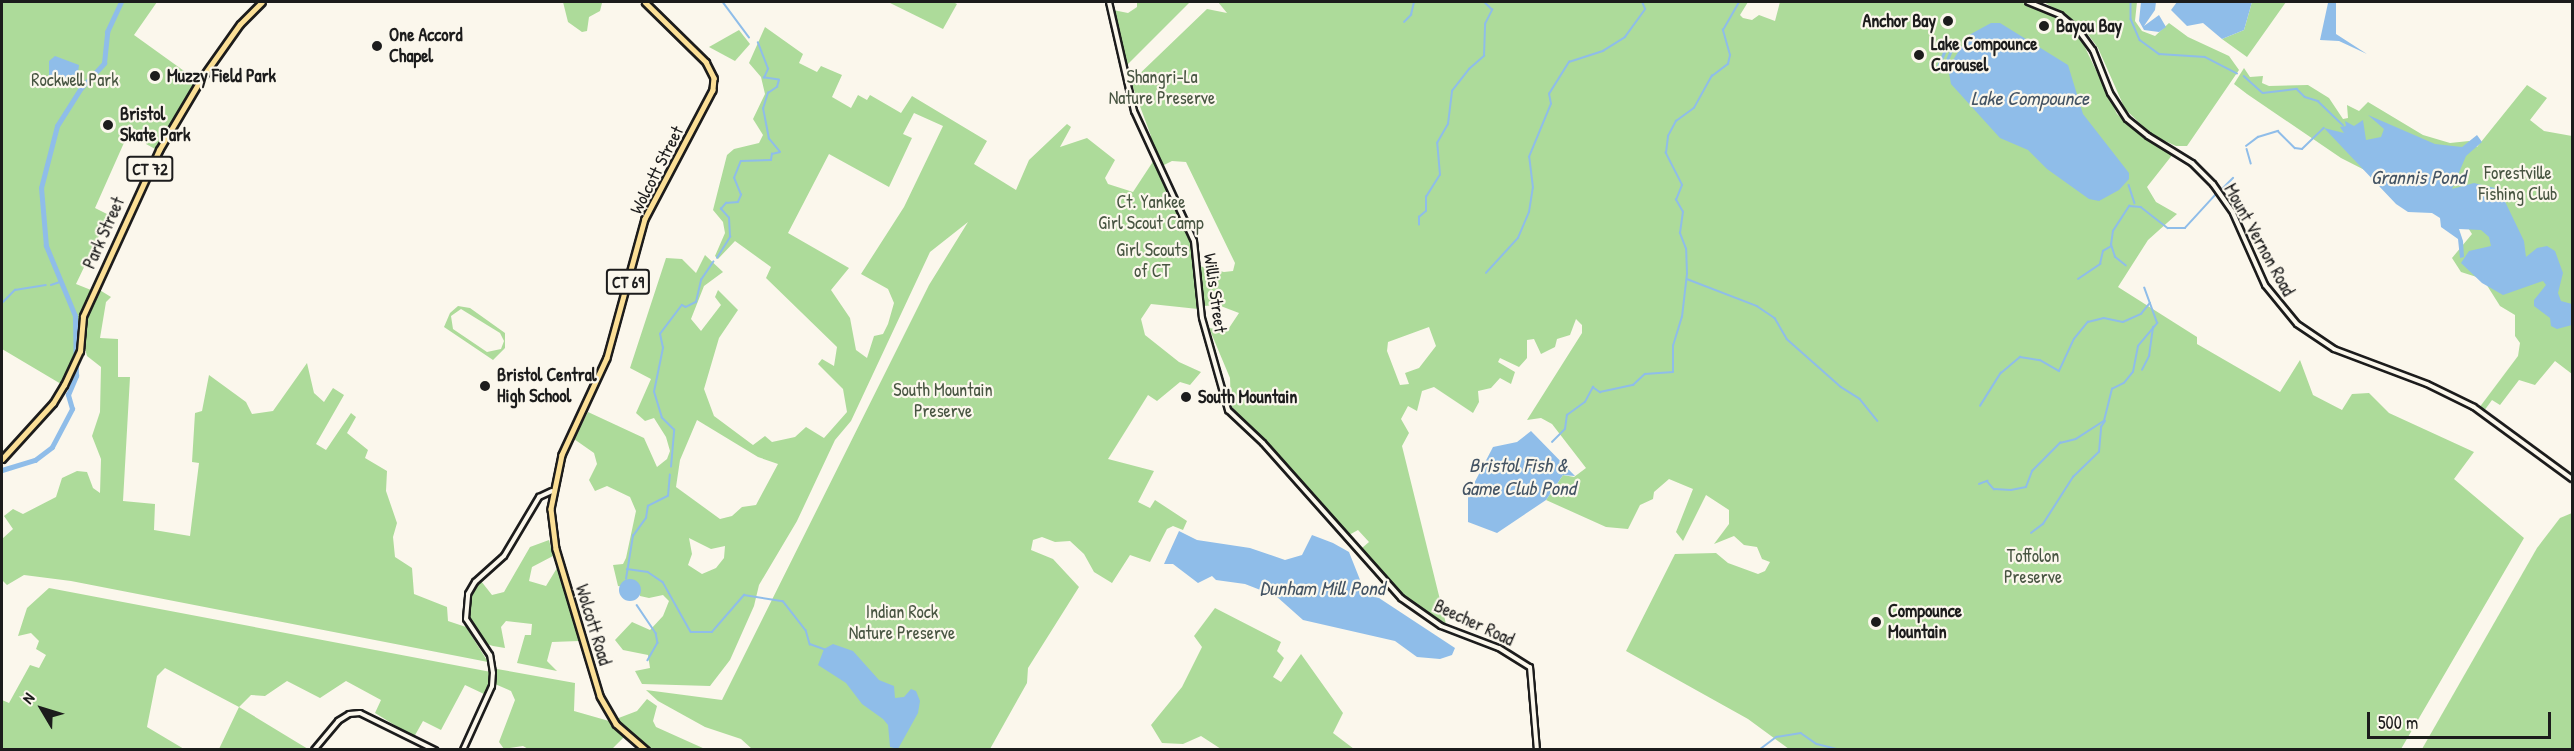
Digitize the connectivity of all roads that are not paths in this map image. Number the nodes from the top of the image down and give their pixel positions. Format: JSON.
{"nodes":[{"id":1,"x":262,"y":2,"type":"edge"},
{"id":2,"x":645,"y":2,"type":"edge"},
{"id":3,"x":1109,"y":2,"type":"edge"},
{"id":4,"x":2028,"y":2,"type":"edge"},
{"id":5,"x":2,"y":459,"type":"edge"},
{"id":6,"x":2572,"y":479,"type":"edge"},
{"id":7,"x":552,"y":491,"type":"junction"},
{"id":8,"x":1358,"y":550,"type":"joint"},
{"id":9,"x":314,"y":750,"type":"edge"},
{"id":10,"x":435,"y":750,"type":"edge"},
{"id":11,"x":463,"y":750,"type":"edge"},
{"id":12,"x":646,"y":750,"type":"edge"},
{"id":13,"x":1537,"y":750,"type":"edge"}],
"edges":[{"from":1,"to":5,"type":"highway","name":"Park Street","number":"CT 72"},
{"from":2,"to":7,"type":"main road","name":"Wolcott Street","number":"CT 69"},
{"from":3,"to":8,"type":"main road","name":"Willis Street"},
{"from":4,"to":6,"type":"main road","name":"Mount Vernon Road"},
{"from":7,"to":11,"type":"main road"},
{"from":7,"to":12,"type":"main road","name":"Wolcott Road","number":"CT 69"},
{"from":8,"to":13,"type":"main road","name":"Beecher Road"},
{"from":9,"to":10,"type":"main road"}]}
